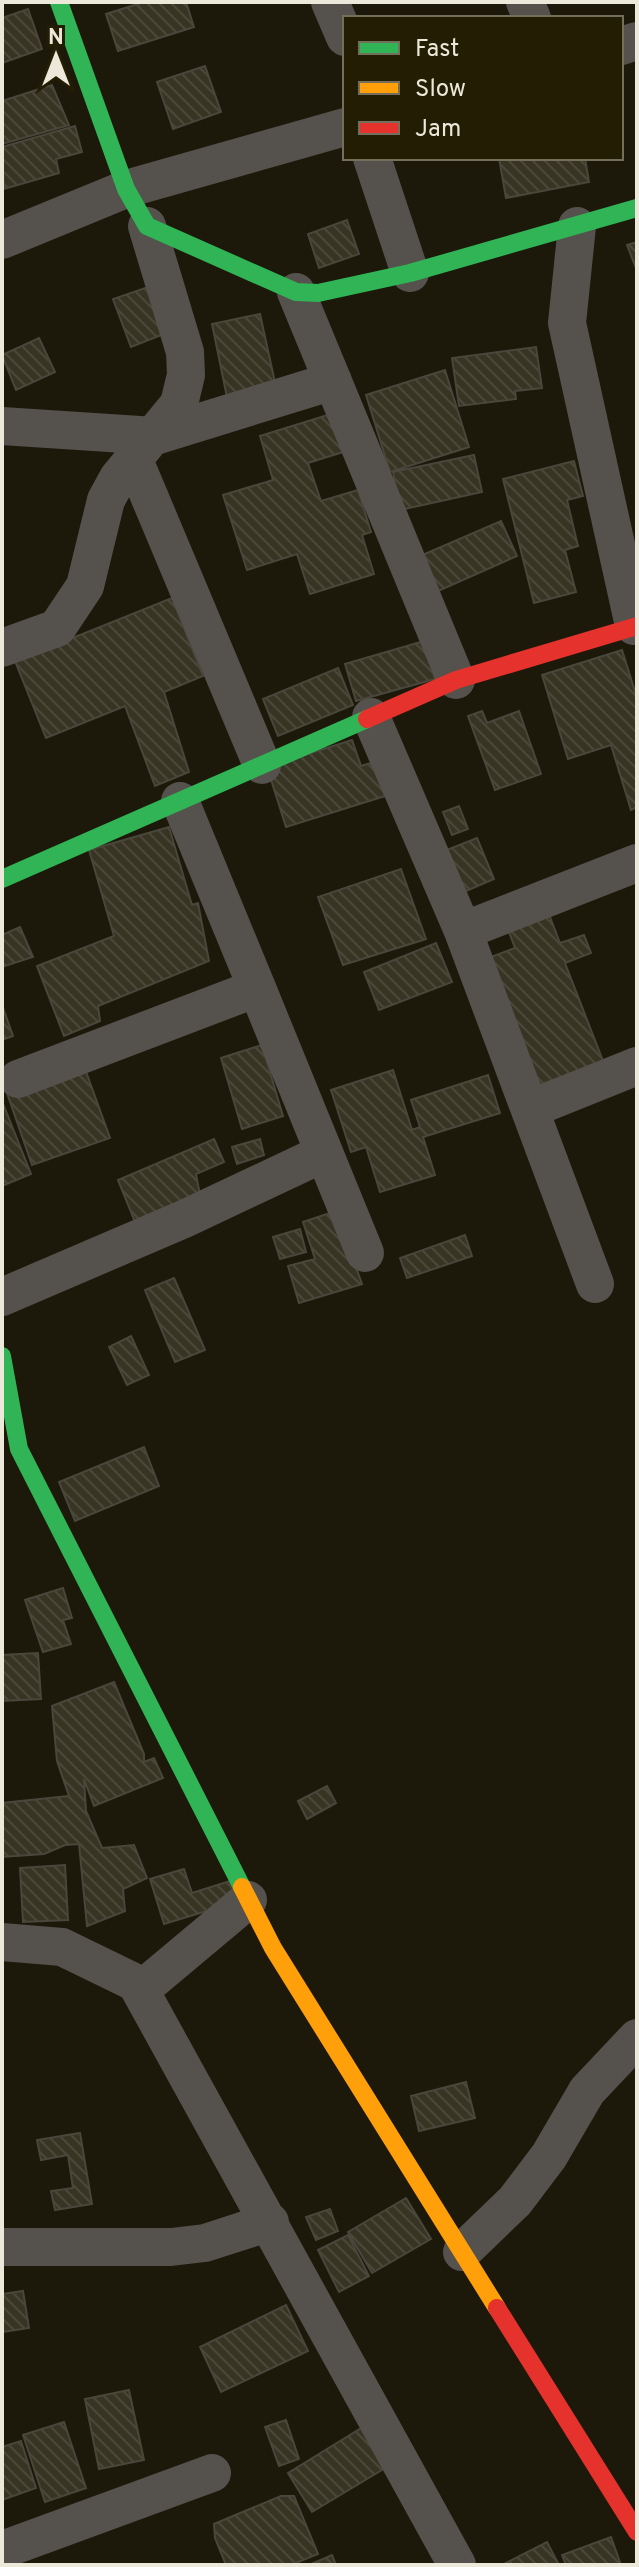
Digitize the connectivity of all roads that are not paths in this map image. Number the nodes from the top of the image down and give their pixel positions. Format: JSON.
{"nodes":[{"id":1,"x":59,"y":2,"type":"edge"},
{"id":2,"x":330,"y":2,"type":"edge"},
{"id":3,"x":343,"y":32,"type":"edge"},
{"id":4,"x":343,"y":128,"type":"edge"},
{"id":5,"x":373,"y":160,"type":"edge"},
{"id":6,"x":126,"y":189,"type":"junction"},
{"id":7,"x":637,"y":208,"type":"edge"},
{"id":8,"x":147,"y":226,"type":"junction"},
{"id":9,"x":577,"y":226,"type":"junction"},
{"id":10,"x":2,"y":240,"type":"edge"},
{"id":11,"x":410,"y":273,"type":"junction"},
{"id":12,"x":296,"y":292,"type":"junction"},
{"id":13,"x":333,"y":381,"type":"junction"},
{"id":14,"x":2,"y":426,"type":"edge"},
{"id":15,"x":145,"y":448,"type":"junction"},
{"id":16,"x":636,"y":626,"type":"edge"},
{"id":17,"x":2,"y":648,"type":"edge"},
{"id":18,"x":456,"y":680,"type":"junction"},
{"id":19,"x":371,"y":717,"type":"junction"},
{"id":20,"x":262,"y":765,"type":"junction"},
{"id":21,"x":180,"y":801,"type":"junction"},
{"id":22,"x":637,"y":863,"type":"edge"},
{"id":23,"x":2,"y":879,"type":"edge"},
{"id":24,"x":463,"y":931,"type":"junction"},
{"id":25,"x":257,"y":988,"type":"junction"},
{"id":26,"x":637,"y":1066,"type":"edge"},
{"id":27,"x":18,"y":1079,"type":"dead end"},
{"id":28,"x":530,"y":1109,"type":"junction"},
{"id":29,"x":324,"y":1153,"type":"junction"},
{"id":30,"x":365,"y":1253,"type":"dead end"},
{"id":31,"x":595,"y":1284,"type":"dead end"},
{"id":32,"x":2,"y":1297,"type":"edge"},
{"id":33,"x":2,"y":1356,"type":"edge"},
{"id":34,"x":248,"y":1900,"type":"junction"},
{"id":35,"x":2,"y":1942,"type":"edge"},
{"id":36,"x":136,"y":1983,"type":"junction"},
{"id":37,"x":637,"y":2038,"type":"edge"},
{"id":38,"x":270,"y":2222,"type":"junction"},
{"id":39,"x":2,"y":2247,"type":"edge"},
{"id":40,"x":462,"y":2252,"type":"junction"},
{"id":41,"x":212,"y":2473,"type":"dead end"},
{"id":42,"x":637,"y":2532,"type":"edge"},
{"id":43,"x":2,"y":2550,"type":"edge"},
{"id":44,"x":457,"y":2565,"type":"edge"}],
"edges":[{"from":1,"to":6,"type":"street"},
{"from":2,"to":3,"type":"street"},
{"from":4,"to":6,"type":"street"},
{"from":5,"to":11,"type":"street"},
{"from":6,"to":8,"type":"street"},
{"from":6,"to":10,"type":"street"},
{"from":7,"to":9,"type":"street"},
{"from":8,"to":12,"type":"street"},
{"from":8,"to":15,"type":"street"},
{"from":9,"to":11,"type":"street"},
{"from":9,"to":16,"type":"street"},
{"from":11,"to":12,"type":"street"},
{"from":12,"to":13,"type":"street"},
{"from":13,"to":15,"type":"street"},
{"from":13,"to":18,"type":"street"},
{"from":14,"to":15,"type":"street"},
{"from":15,"to":17,"type":"street"},
{"from":15,"to":20,"type":"street"},
{"from":16,"to":18,"type":"street"},
{"from":18,"to":19,"type":"street"},
{"from":19,"to":20,"type":"street"},
{"from":19,"to":24,"type":"street"},
{"from":20,"to":21,"type":"street"},
{"from":21,"to":23,"type":"street"},
{"from":21,"to":25,"type":"street"},
{"from":22,"to":24,"type":"street"},
{"from":24,"to":28,"type":"street"},
{"from":25,"to":27,"type":"street"},
{"from":25,"to":29,"type":"street"},
{"from":26,"to":28,"type":"street"},
{"from":28,"to":31,"type":"street"},
{"from":29,"to":30,"type":"street"},
{"from":29,"to":32,"type":"street"},
{"from":33,"to":34,"type":"street"},
{"from":34,"to":36,"type":"street"},
{"from":34,"to":40,"type":"street"},
{"from":35,"to":36,"type":"street"},
{"from":36,"to":38,"type":"street"},
{"from":37,"to":40,"type":"street"},
{"from":38,"to":39,"type":"street"},
{"from":38,"to":44,"type":"street"},
{"from":40,"to":42,"type":"street"},
{"from":41,"to":43,"type":"street"}]}
